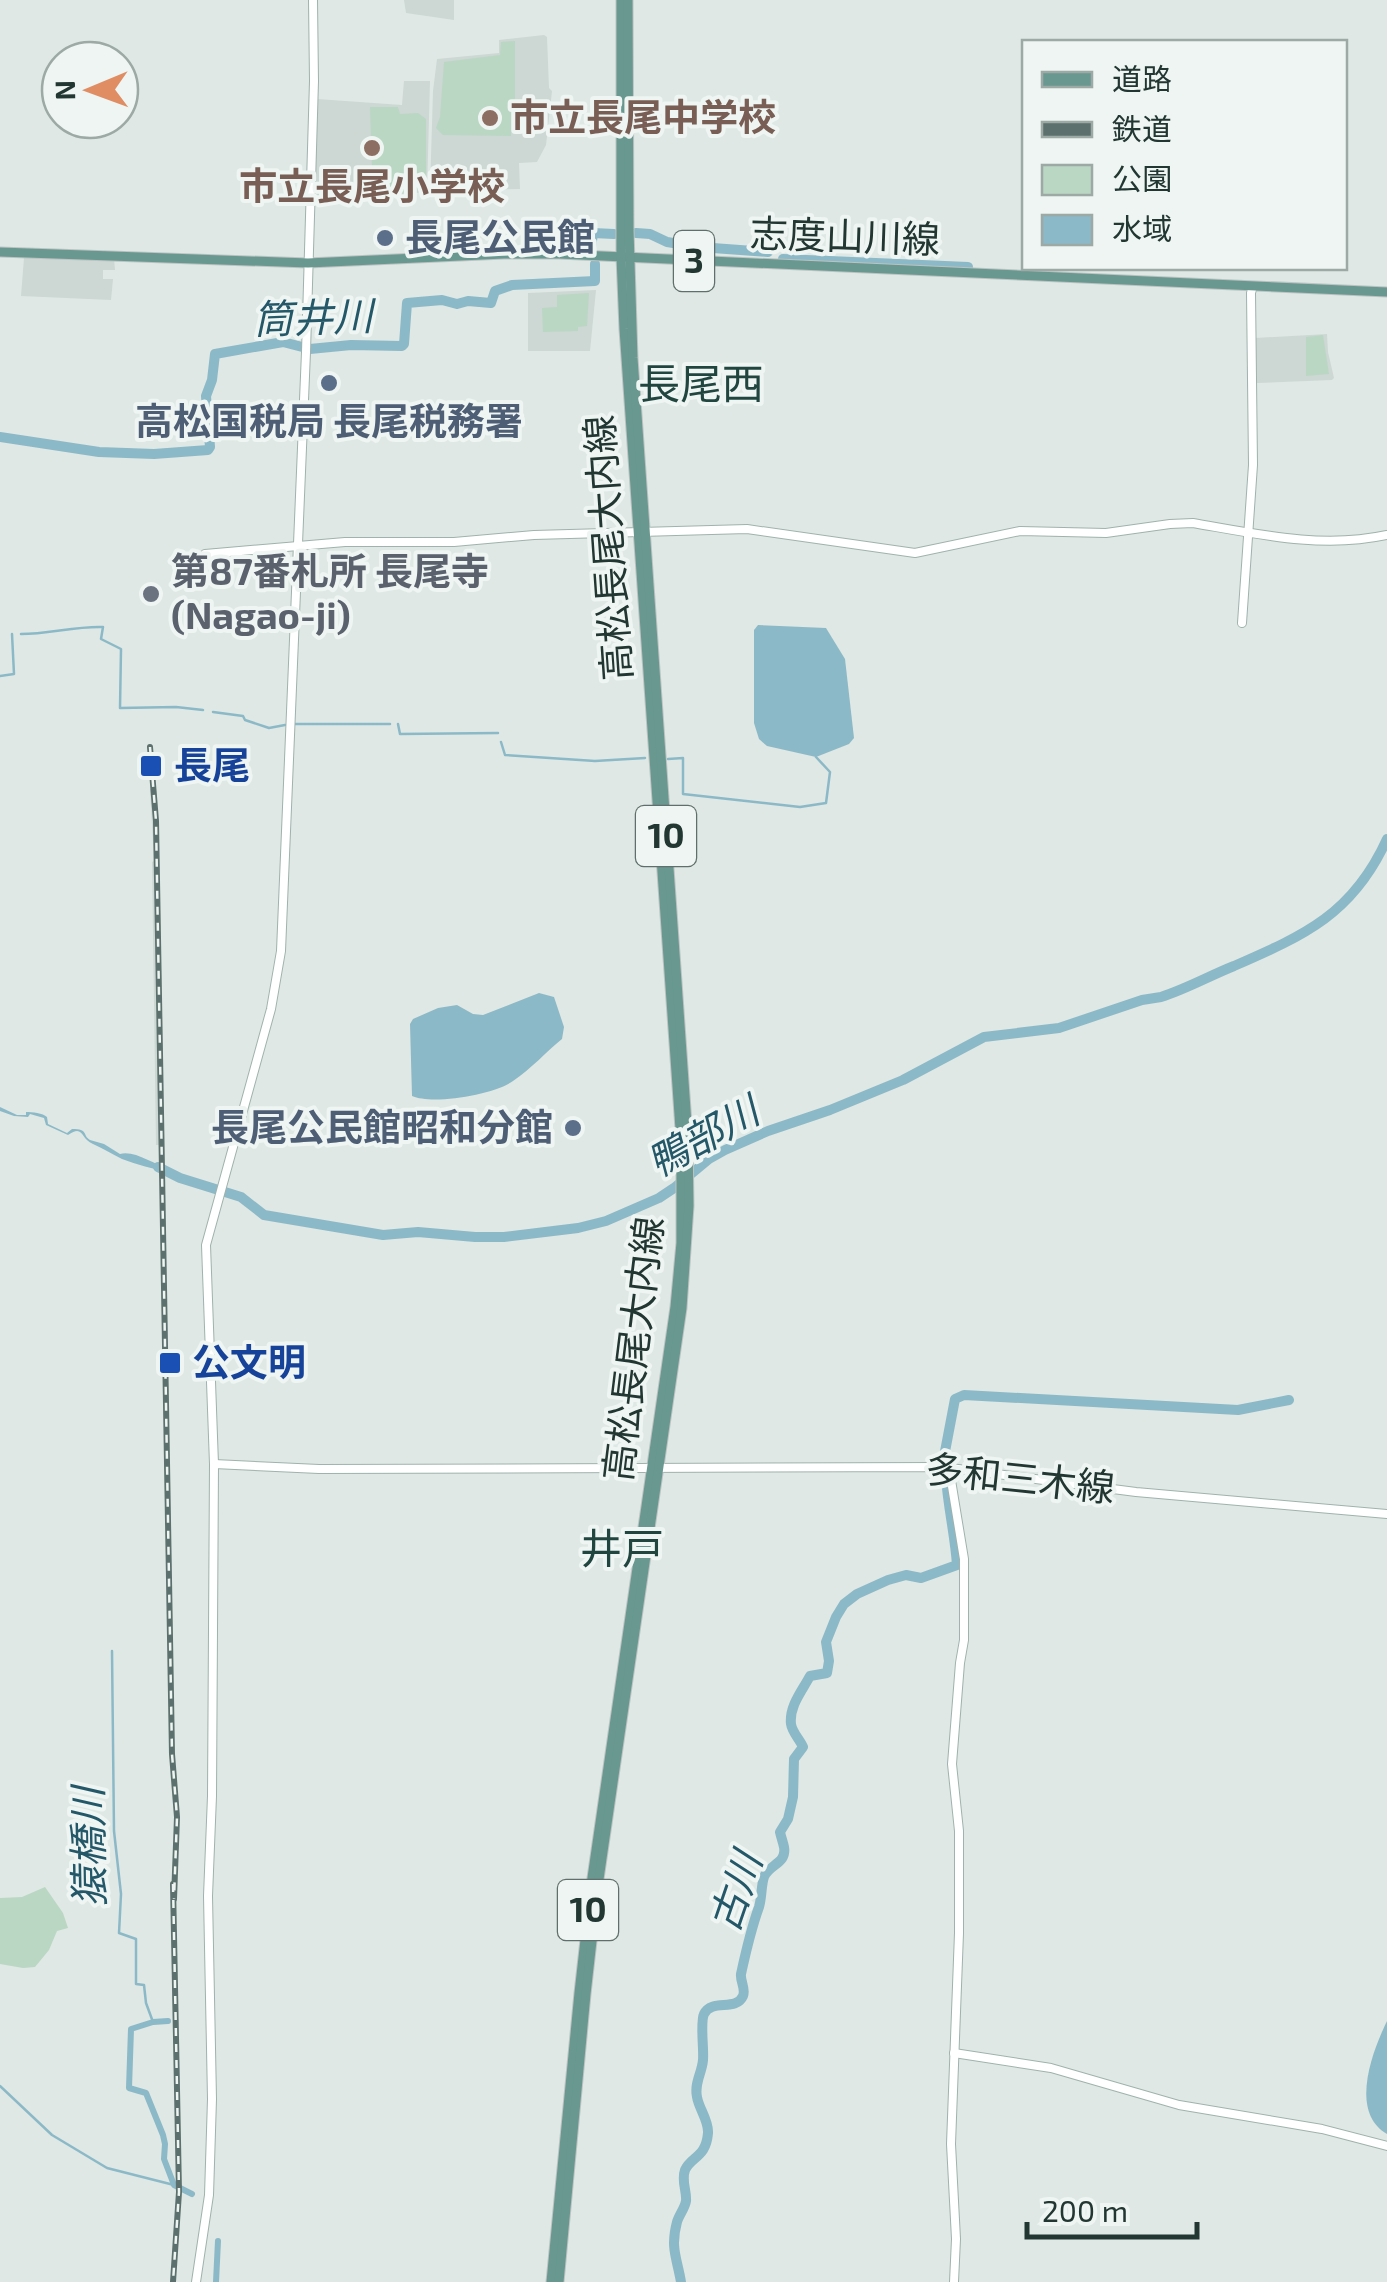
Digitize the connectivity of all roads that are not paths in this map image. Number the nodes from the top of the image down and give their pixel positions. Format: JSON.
{"nodes":[{"id":1,"x":313,"y":0,"type":"edge"},
{"id":2,"x":624,"y":0,"type":"edge"},
{"id":3,"x":0,"y":252,"type":"edge"},
{"id":4,"x":626,"y":258,"type":"junction"},
{"id":5,"x":308,"y":263,"type":"junction"},
{"id":6,"x":1253,"y":286,"type":"junction"},
{"id":7,"x":1387,"y":292,"type":"edge"},
{"id":8,"x":641,"y":532,"type":"junction"},
{"id":9,"x":1248,"y":533,"type":"junction"},
{"id":10,"x":1387,"y":535,"type":"edge"},
{"id":11,"x":297,"y":548,"type":"junction"},
{"id":12,"x":205,"y":554,"type":"dead end"},
{"id":13,"x":1242,"y":623,"type":"dead end"},
{"id":14,"x":214,"y":1464,"type":"junction"},
{"id":15,"x":656,"y":1466,"type":"junction"},
{"id":16,"x":949,"y":1468,"type":"junction"},
{"id":17,"x":1387,"y":1514,"type":"edge"},
{"id":18,"x":954,"y":2053,"type":"junction"},
{"id":19,"x":1387,"y":2146,"type":"edge"},
{"id":20,"x":196,"y":2282,"type":"edge"},
{"id":21,"x":555,"y":2282,"type":"edge"},
{"id":22,"x":954,"y":2282,"type":"edge"}],
"edges":[{"from":1,"to":5,"type":"street"},
{"from":2,"to":4,"type":"main road","name":"高松長尾大内線","number":"10"},
{"from":3,"to":5,"type":"main road","name":"志度山川線","number":"3"},
{"from":4,"to":5,"type":"main road","name":"志度山川線","number":"3"},
{"from":4,"to":6,"type":"main road","name":"志度山川線","number":"3"},
{"from":4,"to":8,"type":"main road","name":"高松長尾大内線","number":"10"},
{"from":5,"to":11,"type":"street"},
{"from":6,"to":7,"type":"main road","name":"志度山川線","number":"3"},
{"from":6,"to":9,"type":"street"},
{"from":8,"to":9,"type":"street"},
{"from":8,"to":11,"type":"street"},
{"from":8,"to":15,"type":"main road","name":"高松長尾大内線","number":"10"},
{"from":9,"to":10,"type":"street"},
{"from":9,"to":13,"type":"street"},
{"from":11,"to":12,"type":"street"},
{"from":11,"to":14,"type":"street"},
{"from":14,"to":15,"type":"street","name":"多和三木線"},
{"from":14,"to":20,"type":"street"},
{"from":15,"to":16,"type":"street","name":"多和三木線"},
{"from":15,"to":21,"type":"main road","name":"高松長尾大内線","number":"10"},
{"from":15,"to":21,"type":"main road","name":"高松長尾大内線","number":"10"},
{"from":16,"to":17,"type":"street","name":"多和三木線"},
{"from":16,"to":18,"type":"street"},
{"from":18,"to":19,"type":"street"},
{"from":18,"to":22,"type":"street"}]}
